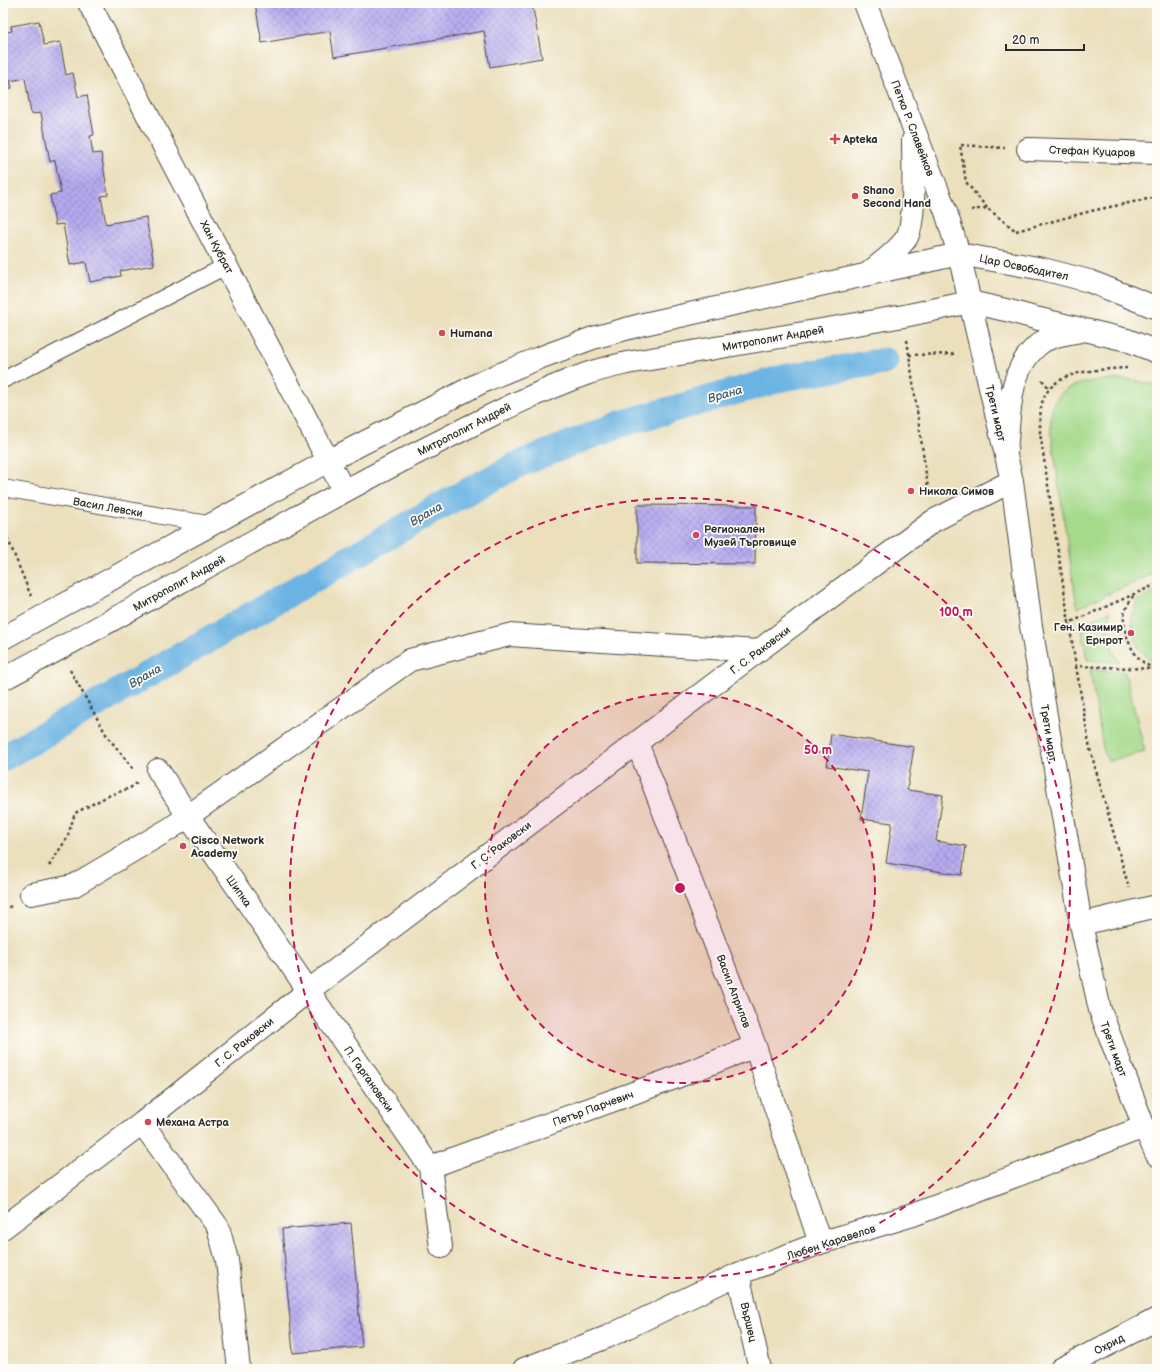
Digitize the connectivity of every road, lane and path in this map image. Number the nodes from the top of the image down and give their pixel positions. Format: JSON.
{"nodes":[{"id":1,"x":90,"y":3,"type":"edge"},
{"id":2,"x":865,"y":3,"type":"edge"},
{"id":3,"x":914,"y":129,"type":"junction"},
{"id":4,"x":1028,"y":149,"type":"joint"},
{"id":5,"x":1157,"y":154,"type":"edge"},
{"id":6,"x":1157,"y":197,"type":"edge"},
{"id":7,"x":987,"y":208,"type":"dead end"},
{"id":8,"x":1016,"y":231,"type":"dead end"},
{"id":9,"x":959,"y":254,"type":"junction"},
{"id":10,"x":226,"y":266,"type":"junction"},
{"id":11,"x":867,"y":274,"type":"junction"},
{"id":12,"x":970,"y":302,"type":"junction"},
{"id":13,"x":1157,"y":308,"type":"edge"},
{"id":14,"x":1084,"y":330,"type":"junction"},
{"id":15,"x":1157,"y":352,"type":"edge"},
{"id":16,"x":1128,"y":368,"type":"dead end"},
{"id":17,"x":3,"y":380,"type":"edge"},
{"id":18,"x":1006,"y":452,"type":"junction"},
{"id":19,"x":328,"y":461,"type":"junction"},
{"id":20,"x":1012,"y":481,"type":"junction"},
{"id":21,"x":3,"y":488,"type":"edge"},
{"id":22,"x":344,"y":491,"type":"junction"},
{"id":23,"x":213,"y":525,"type":"junction"},
{"id":24,"x":3,"y":527,"type":"edge"},
{"id":25,"x":1157,"y":584,"type":"edge"},
{"id":26,"x":1133,"y":596,"type":"junction"},
{"id":27,"x":40,"y":618,"type":"junction"},
{"id":28,"x":1069,"y":623,"type":"junction"},
{"id":29,"x":3,"y":638,"type":"edge"},
{"id":30,"x":758,"y":651,"type":"junction"},
{"id":31,"x":1076,"y":666,"type":"junction"},
{"id":32,"x":1157,"y":669,"type":"edge"},
{"id":33,"x":3,"y":679,"type":"edge"},
{"id":34,"x":77,"y":685,"type":"dead end"},
{"id":35,"x":107,"y":736,"type":"dead end"},
{"id":36,"x":637,"y":743,"type":"junction"},
{"id":37,"x":158,"y":770,"type":"joint"},
{"id":38,"x":188,"y":816,"type":"junction"},
{"id":39,"x":1130,"y":893,"type":"dead end"},
{"id":40,"x":31,"y":894,"type":"junction"},
{"id":41,"x":1157,"y":906,"type":"edge"},
{"id":42,"x":3,"y":910,"type":"edge"},
{"id":43,"x":1081,"y":924,"type":"junction"},
{"id":44,"x":308,"y":991,"type":"junction"},
{"id":45,"x":756,"y":1046,"type":"junction"},
{"id":46,"x":142,"y":1123,"type":"junction"},
{"id":47,"x":1144,"y":1127,"type":"junction"},
{"id":48,"x":1157,"y":1155,"type":"edge"},
{"id":49,"x":430,"y":1168,"type":"junction"},
{"id":50,"x":3,"y":1228,"type":"edge"},
{"id":51,"x":820,"y":1244,"type":"junction"},
{"id":52,"x":441,"y":1247,"type":"dead end"},
{"id":53,"x":738,"y":1274,"type":"junction"},
{"id":54,"x":1157,"y":1319,"type":"edge"},
{"id":55,"x":239,"y":1369,"type":"edge"},
{"id":56,"x":524,"y":1369,"type":"edge"},
{"id":57,"x":760,"y":1369,"type":"edge"},
{"id":58,"x":1062,"y":1369,"type":"edge"}],
"edges":[{"from":1,"to":10,"type":"street","name":"Хан Кубрат"},
{"from":2,"to":3,"type":"street","name":"Петко Р. Славейков"},
{"from":3,"to":9,"type":"street","name":"Петко Р. Славейков"},
{"from":3,"to":11,"type":"street"},
{"from":4,"to":5,"type":"street","name":"Стефан Куцаров"},
{"from":4,"to":7,"type":"path"},
{"from":6,"to":8,"type":"path"},
{"from":9,"to":11,"type":"street"},
{"from":9,"to":12,"type":"street","name":"Петко Р. Славейков"},
{"from":9,"to":13,"type":"street","name":"Цар Освободител"},
{"from":10,"to":17,"type":"street"},
{"from":10,"to":19,"type":"street","name":"Хан Кубрат"},
{"from":11,"to":19,"type":"street"},
{"from":12,"to":14,"type":"street"},
{"from":12,"to":18,"type":"street","name":"Трети март"},
{"from":12,"to":22,"type":"street","name":"Митрополит Андрей"},
{"from":14,"to":15,"type":"street"},
{"from":14,"to":18,"type":"street"},
{"from":16,"to":28,"type":"path"},
{"from":18,"to":20,"type":"street","name":"Трети март"},
{"from":19,"to":22,"type":"street","name":"Хан Кубрат"},
{"from":19,"to":23,"type":"street"},
{"from":20,"to":30,"type":"street","name":"Г. С. Раковски"},
{"from":20,"to":43,"type":"street","name":"Трети март"},
{"from":21,"to":23,"type":"street","name":"Васил Левски"},
{"from":22,"to":33,"type":"street","name":"Митрополит Андрей"},
{"from":23,"to":27,"type":"street"},
{"from":24,"to":27,"type":"path"},
{"from":25,"to":26,"type":"path"},
{"from":26,"to":28,"type":"path"},
{"from":26,"to":32,"type":"path"},
{"from":27,"to":29,"type":"street"},
{"from":28,"to":31,"type":"path"},
{"from":30,"to":36,"type":"street","name":"Г. С. Раковски"},
{"from":30,"to":38,"type":"street"},
{"from":31,"to":32,"type":"path"},
{"from":31,"to":39,"type":"path"},
{"from":34,"to":35,"type":"path"},
{"from":36,"to":44,"type":"street","name":"Г. С. Раковски"},
{"from":36,"to":45,"type":"street","name":"Васил Априлов"},
{"from":37,"to":38,"type":"street","name":"Шипка"},
{"from":37,"to":40,"type":"path"},
{"from":38,"to":40,"type":"street"},
{"from":38,"to":44,"type":"street","name":"Шипка"},
{"from":40,"to":42,"type":"path"},
{"from":41,"to":43,"type":"street"},
{"from":43,"to":47,"type":"street","name":"Трети март"},
{"from":44,"to":46,"type":"street","name":"Г. С. Раковски"},
{"from":44,"to":49,"type":"street","name":"П. Гаргановски"},
{"from":45,"to":49,"type":"street","name":"Петър Парчевич"},
{"from":45,"to":51,"type":"street","name":"Васил Априлов"},
{"from":46,"to":50,"type":"street","name":"Г. С. Раковски"},
{"from":46,"to":55,"type":"street"},
{"from":47,"to":48,"type":"street","name":"Трети март"},
{"from":47,"to":51,"type":"street","name":"Любен Каравелов"},
{"from":49,"to":52,"type":"street"},
{"from":51,"to":53,"type":"street","name":"Любен Каравелов"},
{"from":53,"to":56,"type":"street","name":"Любен Каравелов"},
{"from":53,"to":57,"type":"street","name":"Вършец"},
{"from":54,"to":58,"type":"street","name":"Охрид"}]}
